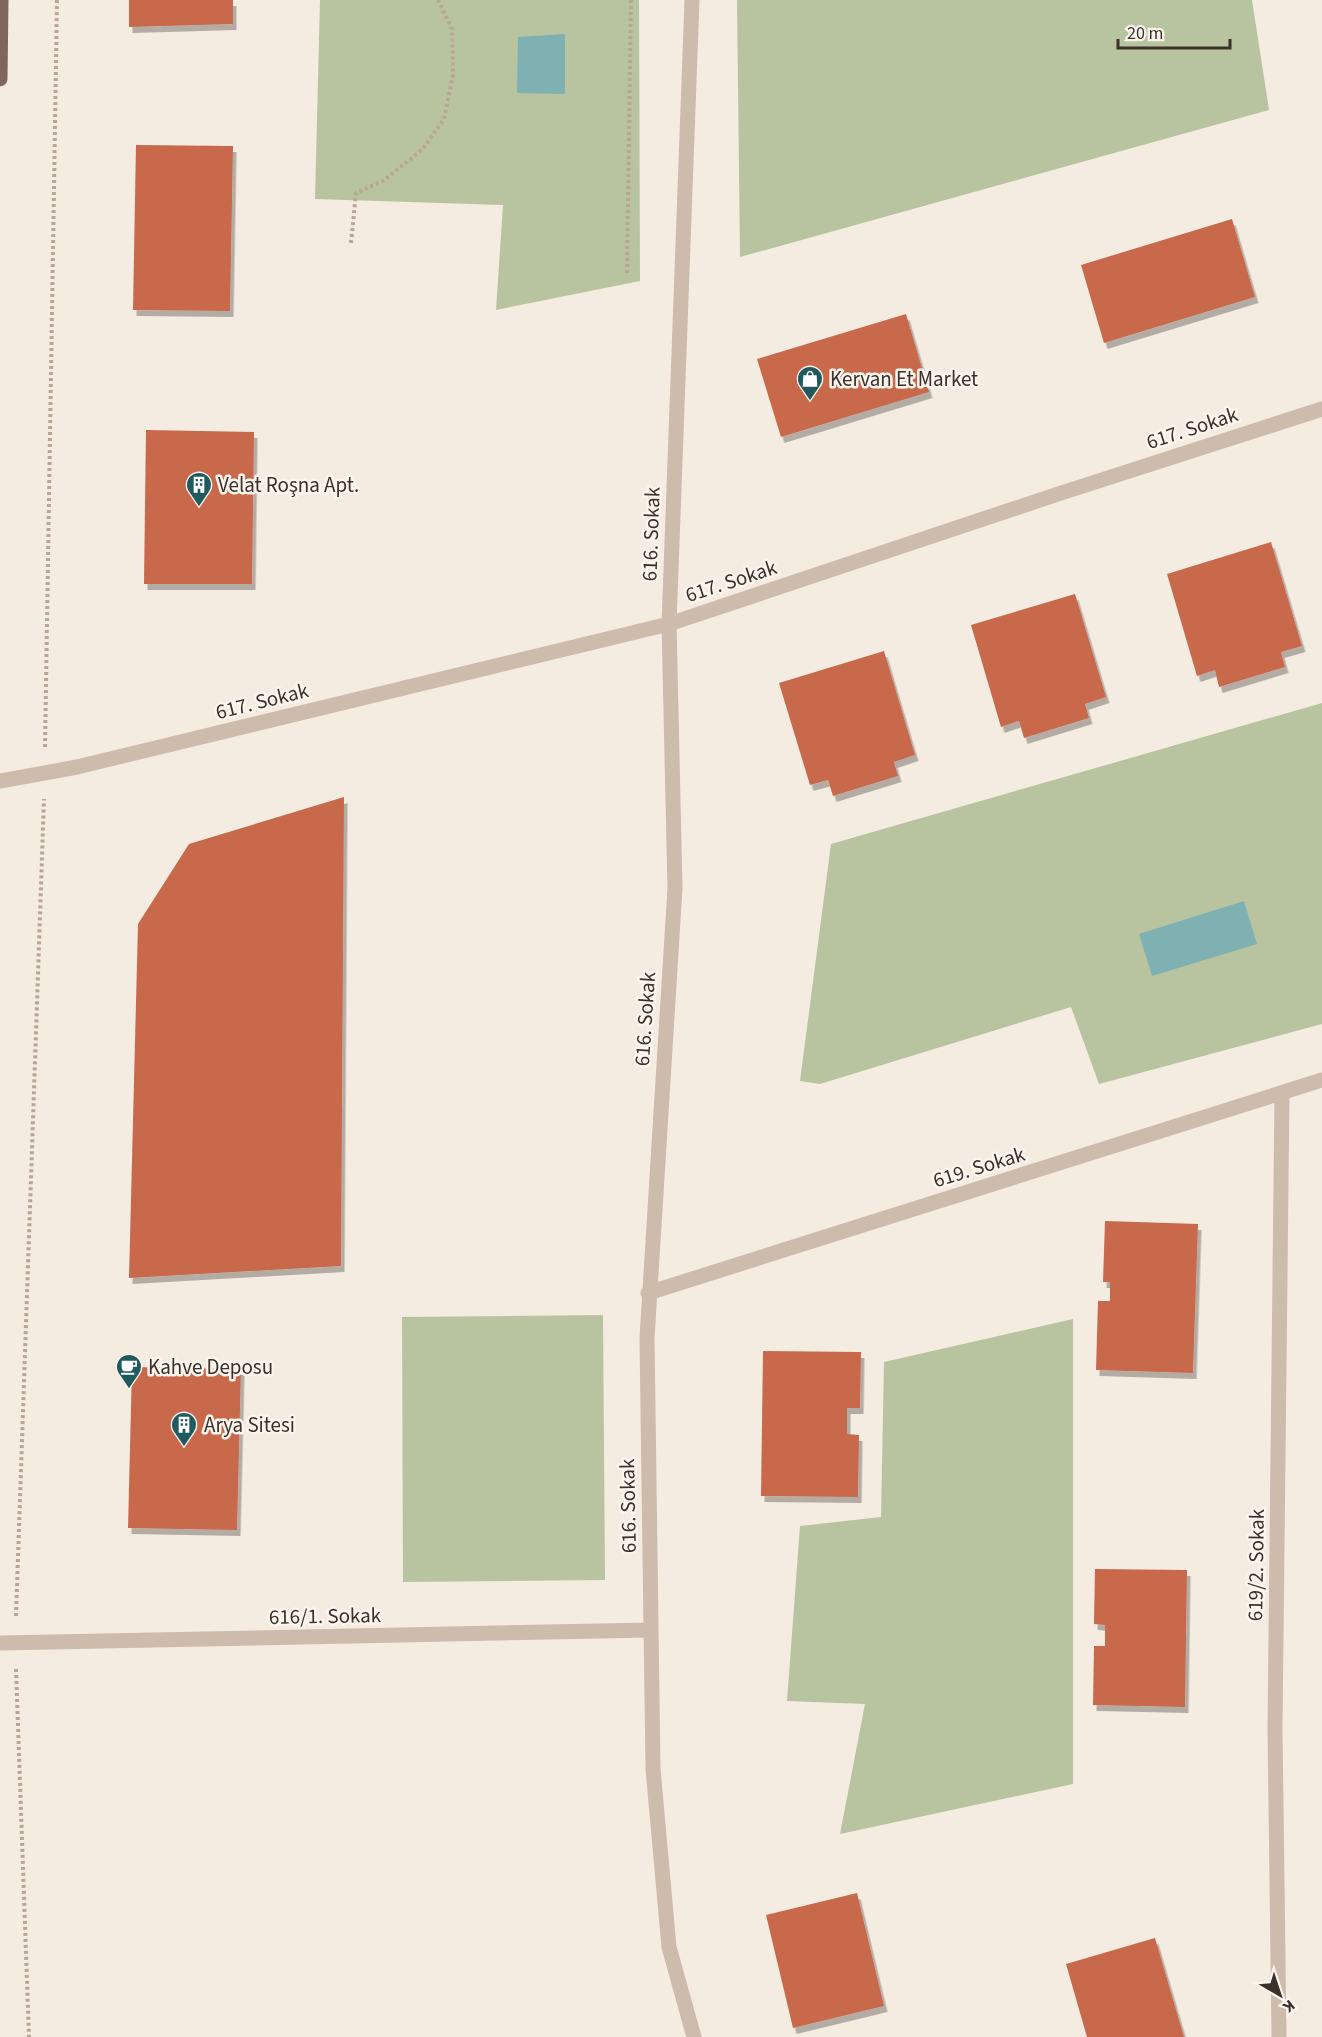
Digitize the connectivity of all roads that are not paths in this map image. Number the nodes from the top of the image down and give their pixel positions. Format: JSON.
{"nodes":[{"id":1,"x":1,"y":0,"type":"edge"},
{"id":2,"x":692,"y":0,"type":"edge"},
{"id":3,"x":0,"y":79,"type":"edge"},
{"id":4,"x":1322,"y":409,"type":"edge"},
{"id":5,"x":669,"y":624,"type":"junction"},
{"id":6,"x":0,"y":781,"type":"edge"},
{"id":7,"x":1322,"y":1080,"type":"edge"},
{"id":8,"x":1282,"y":1093,"type":"junction"},
{"id":9,"x":648,"y":1293,"type":"junction"},
{"id":10,"x":651,"y":1630,"type":"junction"},
{"id":11,"x":8,"y":1643,"type":"edge"},
{"id":12,"x":694,"y":2037,"type":"edge"},
{"id":13,"x":1279,"y":2037,"type":"edge"}],
"edges":[{"from":1,"to":3,"type":"main road"},
{"from":2,"to":5,"type":"street","name":"616. Sokak"},
{"from":4,"to":5,"type":"street","name":"617. Sokak"},
{"from":5,"to":6,"type":"street","name":"617. Sokak"},
{"from":5,"to":9,"type":"street","name":"616. Sokak"},
{"from":7,"to":8,"type":"street","name":"619. Sokak"},
{"from":8,"to":9,"type":"street","name":"619. Sokak"},
{"from":8,"to":13,"type":"street","name":"619/2. Sokak"},
{"from":9,"to":10,"type":"street","name":"616. Sokak"},
{"from":10,"to":11,"type":"street","name":"616/1. Sokak"},
{"from":10,"to":12,"type":"street","name":"616. Sokak"}]}
